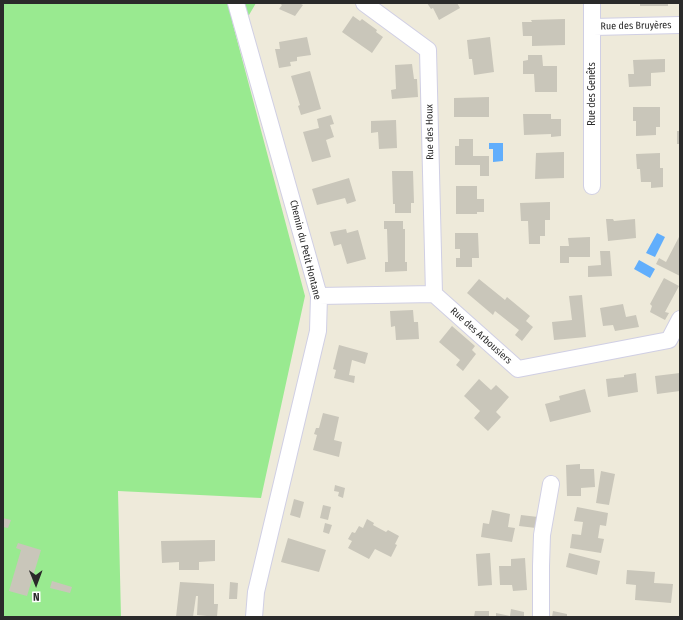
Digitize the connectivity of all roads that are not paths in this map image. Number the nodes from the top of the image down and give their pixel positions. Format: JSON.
{"nodes":[{"id":1,"x":236,"y":3,"type":"edge"},
{"id":2,"x":364,"y":3,"type":"edge"},
{"id":3,"x":592,"y":3,"type":"edge"},
{"id":4,"x":680,"y":25,"type":"edge"},
{"id":5,"x":593,"y":27,"type":"junction"},
{"id":6,"x":592,"y":186,"type":"dead end"},
{"id":7,"x":434,"y":294,"type":"junction"},
{"id":8,"x":319,"y":296,"type":"junction"},
{"id":9,"x":680,"y":319,"type":"edge"},
{"id":10,"x":550,"y":484,"type":"dead end"},
{"id":11,"x":254,"y":617,"type":"edge"},
{"id":12,"x":541,"y":617,"type":"edge"}],
"edges":[{"from":1,"to":8,"type":"street","name":"Chemin du Petit Hontane"},
{"from":2,"to":7,"type":"street","name":"Rue des Houx"},
{"from":3,"to":5,"type":"street","name":"Rue des Genêts"},
{"from":4,"to":5,"type":"street","name":"Rue des Bruyères"},
{"from":5,"to":6,"type":"street","name":"Rue des Genêts"},
{"from":7,"to":8,"type":"street"},
{"from":7,"to":9,"type":"street","name":"Rue des Arbousiers"},
{"from":8,"to":11,"type":"street","name":"Chemin du Petit Hontane"},
{"from":10,"to":12,"type":"street"}]}
